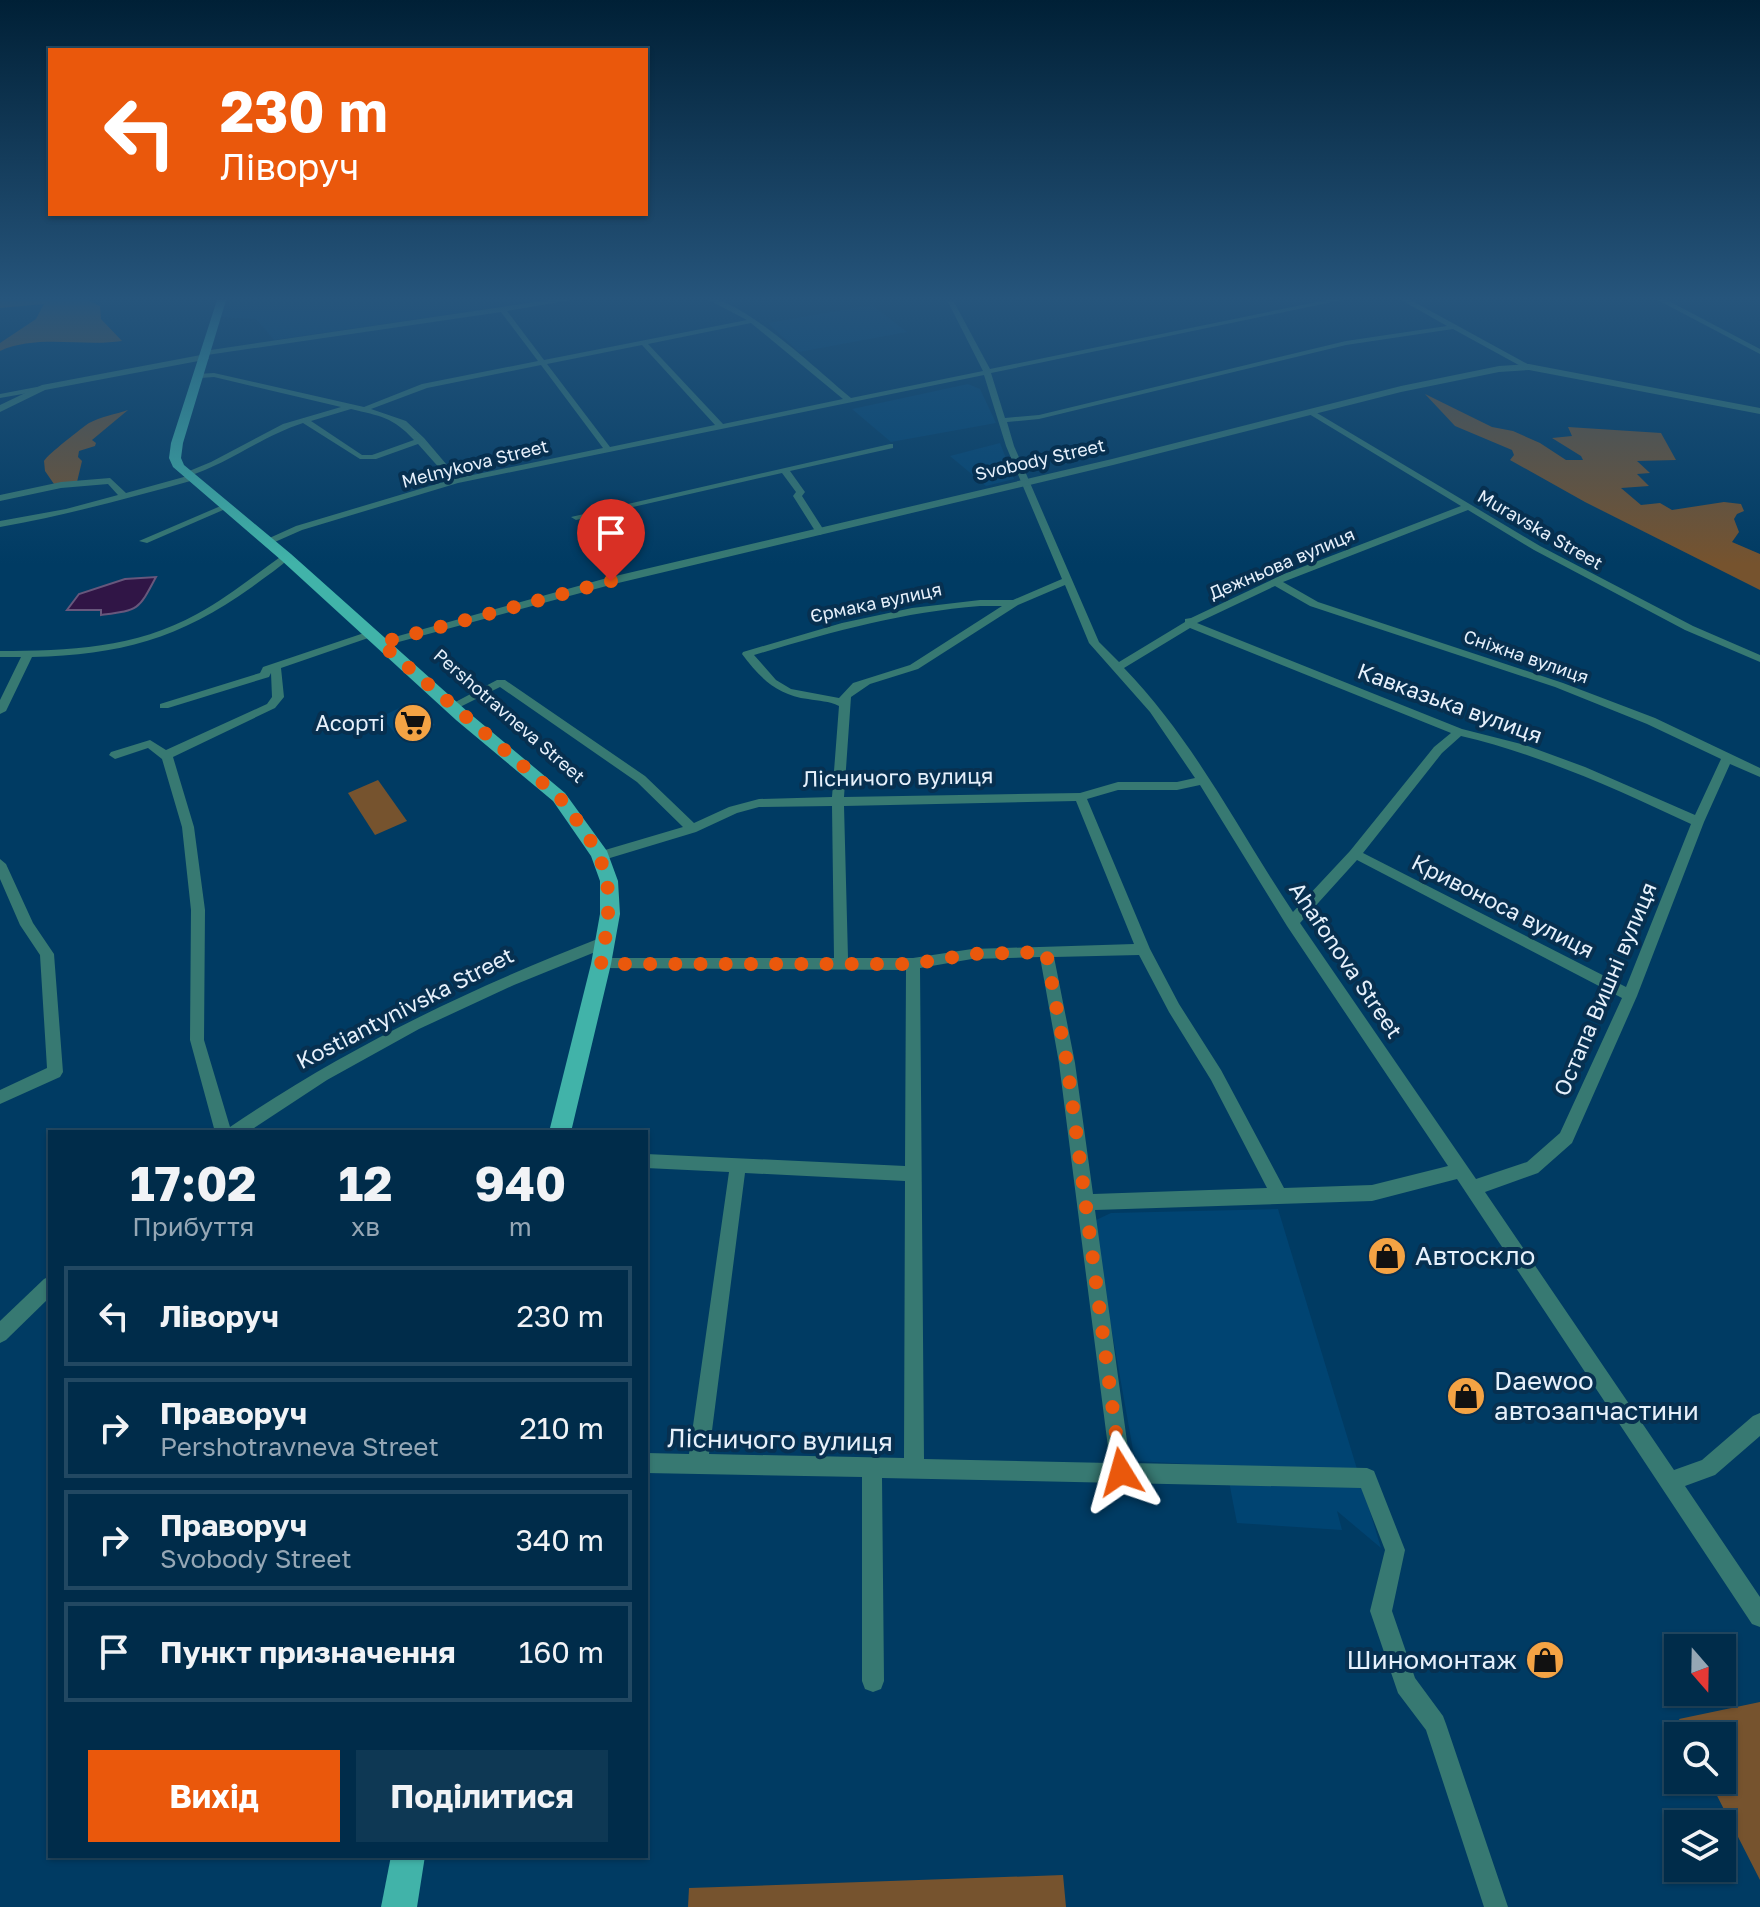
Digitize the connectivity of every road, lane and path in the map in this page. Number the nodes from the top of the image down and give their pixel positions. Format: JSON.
{"nodes":[{"id":1,"x":52,"y":386,"type":"edge"},
{"id":2,"x":197,"y":386,"type":"edge"},
{"id":3,"x":264,"y":386,"type":"edge"},
{"id":4,"x":425,"y":386,"type":"edge"},
{"id":5,"x":559,"y":386,"type":"edge"},
{"id":6,"x":683,"y":386,"type":"edge"},
{"id":7,"x":832,"y":386,"type":"edge"},
{"id":8,"x":926,"y":386,"type":"edge"},
{"id":9,"x":991,"y":386,"type":"edge"},
{"id":10,"x":1168,"y":386,"type":"edge"},
{"id":11,"x":1425,"y":386,"type":"edge"},
{"id":12,"x":1629,"y":386,"type":"edge"},
{"id":13,"x":42,"y":388,"type":"junction"},
{"id":14,"x":0,"y":396,"type":"edge"},
{"id":15,"x":850,"y":401,"type":"junction"},
{"id":16,"x":354,"y":406,"type":"junction"},
{"id":17,"x":367,"y":408,"type":"junction"},
{"id":18,"x":0,"y":409,"type":"edge"},
{"id":19,"x":1760,"y":411,"type":"edge"},
{"id":20,"x":1312,"y":412,"type":"junction"},
{"id":21,"x":1004,"y":420,"type":"junction"},
{"id":22,"x":305,"y":421,"type":"junction"},
{"id":23,"x":721,"y":427,"type":"junction"},
{"id":24,"x":421,"y":440,"type":"junction"},
{"id":25,"x":890,"y":446,"type":"dead end"},
{"id":26,"x":609,"y":451,"type":"junction"},
{"id":27,"x":785,"y":471,"type":"junction"},
{"id":28,"x":189,"y":476,"type":"junction"},
{"id":29,"x":456,"y":481,"type":"junction"},
{"id":30,"x":1024,"y":482,"type":"junction"},
{"id":31,"x":125,"y":497,"type":"junction"},
{"id":32,"x":0,"y":498,"type":"edge"},
{"id":33,"x":226,"y":507,"type":"junction"},
{"id":34,"x":1467,"y":507,"type":"junction"},
{"id":35,"x":576,"y":517,"type":"dead end"},
{"id":36,"x":0,"y":524,"type":"edge"},
{"id":37,"x":820,"y":532,"type":"junction"},
{"id":38,"x":144,"y":541,"type":"dead end"},
{"id":39,"x":268,"y":542,"type":"junction"},
{"id":40,"x":286,"y":557,"type":"junction"},
{"id":41,"x":1069,"y":580,"type":"junction"},
{"id":42,"x":1278,"y":583,"type":"junction"},
{"id":43,"x":1014,"y":603,"type":"junction"},
{"id":44,"x":1189,"y":621,"type":"junction"},
{"id":45,"x":375,"y":639,"type":"junction"},
{"id":46,"x":0,"y":654,"type":"edge"},
{"id":47,"x":28,"y":654,"type":"junction"},
{"id":48,"x":1760,"y":659,"type":"edge"},
{"id":49,"x":276,"y":666,"type":"junction"},
{"id":50,"x":1119,"y":667,"type":"junction"},
{"id":51,"x":844,"y":704,"type":"junction"},
{"id":52,"x":164,"y":706,"type":"dead end"},
{"id":53,"x":452,"y":707,"type":"junction"},
{"id":54,"x":0,"y":711,"type":"edge"},
{"id":55,"x":1459,"y":732,"type":"junction"},
{"id":56,"x":115,"y":755,"type":"dead end"},
{"id":57,"x":167,"y":757,"type":"junction"},
{"id":58,"x":1727,"y":758,"type":"junction"},
{"id":59,"x":1760,"y":773,"type":"edge"},
{"id":60,"x":1204,"y":780,"type":"junction"},
{"id":61,"x":1080,"y":797,"type":"junction"},
{"id":62,"x":838,"y":803,"type":"junction"},
{"id":63,"x":1698,"y":822,"type":"junction"},
{"id":64,"x":692,"y":829,"type":"junction"},
{"id":65,"x":1355,"y":854,"type":"junction"},
{"id":66,"x":600,"y":856,"type":"junction"},
{"id":67,"x":0,"y":864,"type":"edge"},
{"id":68,"x":1292,"y":922,"type":"junction"},
{"id":69,"x":605,"y":942,"type":"junction"},
{"id":70,"x":1143,"y":949,"type":"junction"},
{"id":71,"x":1046,"y":952,"type":"junction"},
{"id":72,"x":841,"y":963,"type":"junction"},
{"id":73,"x":601,"y":964,"type":"junction"},
{"id":74,"x":913,"y":964,"type":"junction"},
{"id":75,"x":1630,"y":996,"type":"junction"},
{"id":76,"x":0,"y":1097,"type":"edge"},
{"id":77,"x":222,"y":1130,"type":"edge"},
{"id":78,"x":238,"y":1130,"type":"edge"},
{"id":79,"x":560,"y":1130,"type":"edge"},
{"id":80,"x":648,"y":1161,"type":"edge"},
{"id":81,"x":738,"y":1165,"type":"junction"},
{"id":82,"x":1462,"y":1170,"type":"junction"},
{"id":83,"x":915,"y":1174,"type":"junction"},
{"id":84,"x":1473,"y":1188,"type":"junction"},
{"id":85,"x":1280,"y":1197,"type":"junction"},
{"id":86,"x":1085,"y":1202,"type":"junction"},
{"id":87,"x":48,"y":1287,"type":"edge"},
{"id":88,"x":0,"y":1334,"type":"edge"},
{"id":89,"x":1760,"y":1423,"type":"edge"},
{"id":90,"x":648,"y":1463,"type":"edge"},
{"id":91,"x":698,"y":1464,"type":"junction"},
{"id":92,"x":872,"y":1468,"type":"junction"},
{"id":93,"x":914,"y":1469,"type":"junction"},
{"id":94,"x":1121,"y":1472,"type":"junction"},
{"id":95,"x":1670,"y":1482,"type":"junction"},
{"id":96,"x":1760,"y":1616,"type":"edge"},
{"id":97,"x":873,"y":1681,"type":"dead end"},
{"id":98,"x":408,"y":1858,"type":"edge"},
{"id":99,"x":399,"y":1907,"type":"edge"},
{"id":100,"x":1496,"y":1907,"type":"edge"}],
"edges":[{"from":1,"to":13,"type":"street"},
{"from":2,"to":28,"type":"main road"},
{"from":3,"to":16,"type":"street"},
{"from":4,"to":17,"type":"street"},
{"from":5,"to":26,"type":"street"},
{"from":6,"to":23,"type":"street"},
{"from":7,"to":15,"type":"street"},
{"from":8,"to":15,"type":"street","name":"Melnykova Street"},
{"from":9,"to":21,"type":"street","name":"Ahafonova Street"},
{"from":10,"to":21,"type":"street"},
{"from":11,"to":20,"type":"street","name":"Svobody Street"},
{"from":12,"to":19,"type":"street","name":"Svobody Street"},
{"from":13,"to":14,"type":"street"},
{"from":13,"to":18,"type":"street"},
{"from":15,"to":23,"type":"street","name":"Melnykova Street"},
{"from":16,"to":17,"type":"street"},
{"from":16,"to":22,"type":"street"},
{"from":17,"to":24,"type":"street"},
{"from":20,"to":30,"type":"street","name":"Svobody Street"},
{"from":20,"to":34,"type":"street","name":"Muravska Street"},
{"from":21,"to":30,"type":"street","name":"Ahafonova Street"},
{"from":22,"to":24,"type":"street"},
{"from":22,"to":28,"type":"street"},
{"from":23,"to":26,"type":"street","name":"Melnykova Street"},
{"from":24,"to":29,"type":"street"},
{"from":25,"to":27,"type":"street"},
{"from":26,"to":29,"type":"street","name":"Melnykova Street"},
{"from":27,"to":35,"type":"street"},
{"from":27,"to":37,"type":"street"},
{"from":28,"to":31,"type":"street"},
{"from":28,"to":33,"type":"main road","name":"Pershotravneva Street"},
{"from":29,"to":39,"type":"street","name":"Melnykova Street"},
{"from":30,"to":37,"type":"street","name":"Svobody Street"},
{"from":30,"to":41,"type":"street","name":"Ahafonova Street"},
{"from":31,"to":32,"type":"street"},
{"from":31,"to":36,"type":"street"},
{"from":33,"to":38,"type":"street"},
{"from":33,"to":39,"type":"main road","name":"Pershotravneva Street"},
{"from":34,"to":42,"type":"street","name":"Дежньова вулиця"},
{"from":34,"to":48,"type":"street","name":"Muravska Street"},
{"from":37,"to":45,"type":"street","name":"Svobody Street"},
{"from":39,"to":40,"type":"main road","name":"Pershotravneva Street"},
{"from":40,"to":45,"type":"main road","name":"Pershotravneva Street"},
{"from":40,"to":47,"type":"street"},
{"from":41,"to":43,"type":"street","name":"Єрмака вулиця"},
{"from":41,"to":50,"type":"street","name":"Ahafonova Street"},
{"from":42,"to":44,"type":"street","name":"Дежньова вулиця"},
{"from":42,"to":58,"type":"street","name":"Сніжна вулиця"},
{"from":43,"to":51,"type":"street","name":"Єрмака вулиця"},
{"from":43,"to":51,"type":"street","name":"Єрмака вулиця"},
{"from":44,"to":50,"type":"street","name":"Дежньова вулиця"},
{"from":44,"to":55,"type":"street","name":"Кавказька вулиця"},
{"from":45,"to":49,"type":"street"},
{"from":45,"to":53,"type":"main road","name":"Pershotravneva Street"},
{"from":46,"to":47,"type":"street"},
{"from":47,"to":54,"type":"street"},
{"from":49,"to":52,"type":"street"},
{"from":49,"to":57,"type":"street"},
{"from":50,"to":60,"type":"street","name":"Ahafonova Street"},
{"from":51,"to":62,"type":"street"},
{"from":53,"to":64,"type":"street"},
{"from":53,"to":66,"type":"main road","name":"Pershotravneva Street"},
{"from":55,"to":63,"type":"street","name":"Кавказька вулиця"},
{"from":55,"to":65,"type":"street"},
{"from":56,"to":57,"type":"street"},
{"from":57,"to":77,"type":"street"},
{"from":58,"to":59,"type":"street","name":"Сніжна вулиця"},
{"from":58,"to":63,"type":"street","name":"Остапа Вишні вулиця"},
{"from":60,"to":61,"type":"street","name":"Лісничого вулиця"},
{"from":60,"to":68,"type":"street","name":"Ahafonova Street"},
{"from":61,"to":62,"type":"street","name":"Лісничого вулиця"},
{"from":61,"to":70,"type":"street"},
{"from":62,"to":64,"type":"street","name":"Лісничого вулиця"},
{"from":62,"to":72,"type":"street"},
{"from":63,"to":75,"type":"street","name":"Остапа Вишні вулиця"},
{"from":64,"to":66,"type":"street","name":"Лісничого вулиця"},
{"from":65,"to":68,"type":"street"},
{"from":65,"to":75,"type":"street","name":"Кривоноса вулиця"},
{"from":66,"to":69,"type":"main road","name":"Pershotravneva Street"},
{"from":67,"to":76,"type":"street"},
{"from":68,"to":82,"type":"street","name":"Ahafonova Street"},
{"from":69,"to":73,"type":"main road","name":"Pershotravneva Street"},
{"from":69,"to":78,"type":"street","name":"Kostiantynivska Street"},
{"from":70,"to":71,"type":"street"},
{"from":70,"to":85,"type":"street"},
{"from":71,"to":74,"type":"street"},
{"from":71,"to":86,"type":"street"},
{"from":72,"to":73,"type":"street"},
{"from":72,"to":74,"type":"street"},
{"from":73,"to":79,"type":"main road","name":"Pershotravneva Street"},
{"from":74,"to":83,"type":"street","name":"Лісничого вулиця"},
{"from":75,"to":84,"type":"street","name":"Остапа Вишні вулиця"},
{"from":80,"to":81,"type":"street"},
{"from":81,"to":83,"type":"street"},
{"from":81,"to":91,"type":"street"},
{"from":82,"to":84,"type":"street","name":"Ahafonova Street"},
{"from":82,"to":85,"type":"street"},
{"from":83,"to":93,"type":"street","name":"Лісничого вулиця"},
{"from":84,"to":95,"type":"street","name":"Ahafonova Street"},
{"from":85,"to":86,"type":"street"},
{"from":86,"to":94,"type":"street"},
{"from":87,"to":88,"type":"street"},
{"from":89,"to":95,"type":"street"},
{"from":90,"to":91,"type":"street","name":"Лісничого вулиця"},
{"from":91,"to":92,"type":"street","name":"Лісничого вулиця"},
{"from":92,"to":93,"type":"street","name":"Лісничого вулиця"},
{"from":92,"to":97,"type":"street"},
{"from":93,"to":94,"type":"street","name":"Лісничого вулиця"},
{"from":94,"to":100,"type":"street","name":"Лісничого вулиця"},
{"from":95,"to":96,"type":"street","name":"Ahafonova Street"},
{"from":98,"to":99,"type":"main road"}]}
